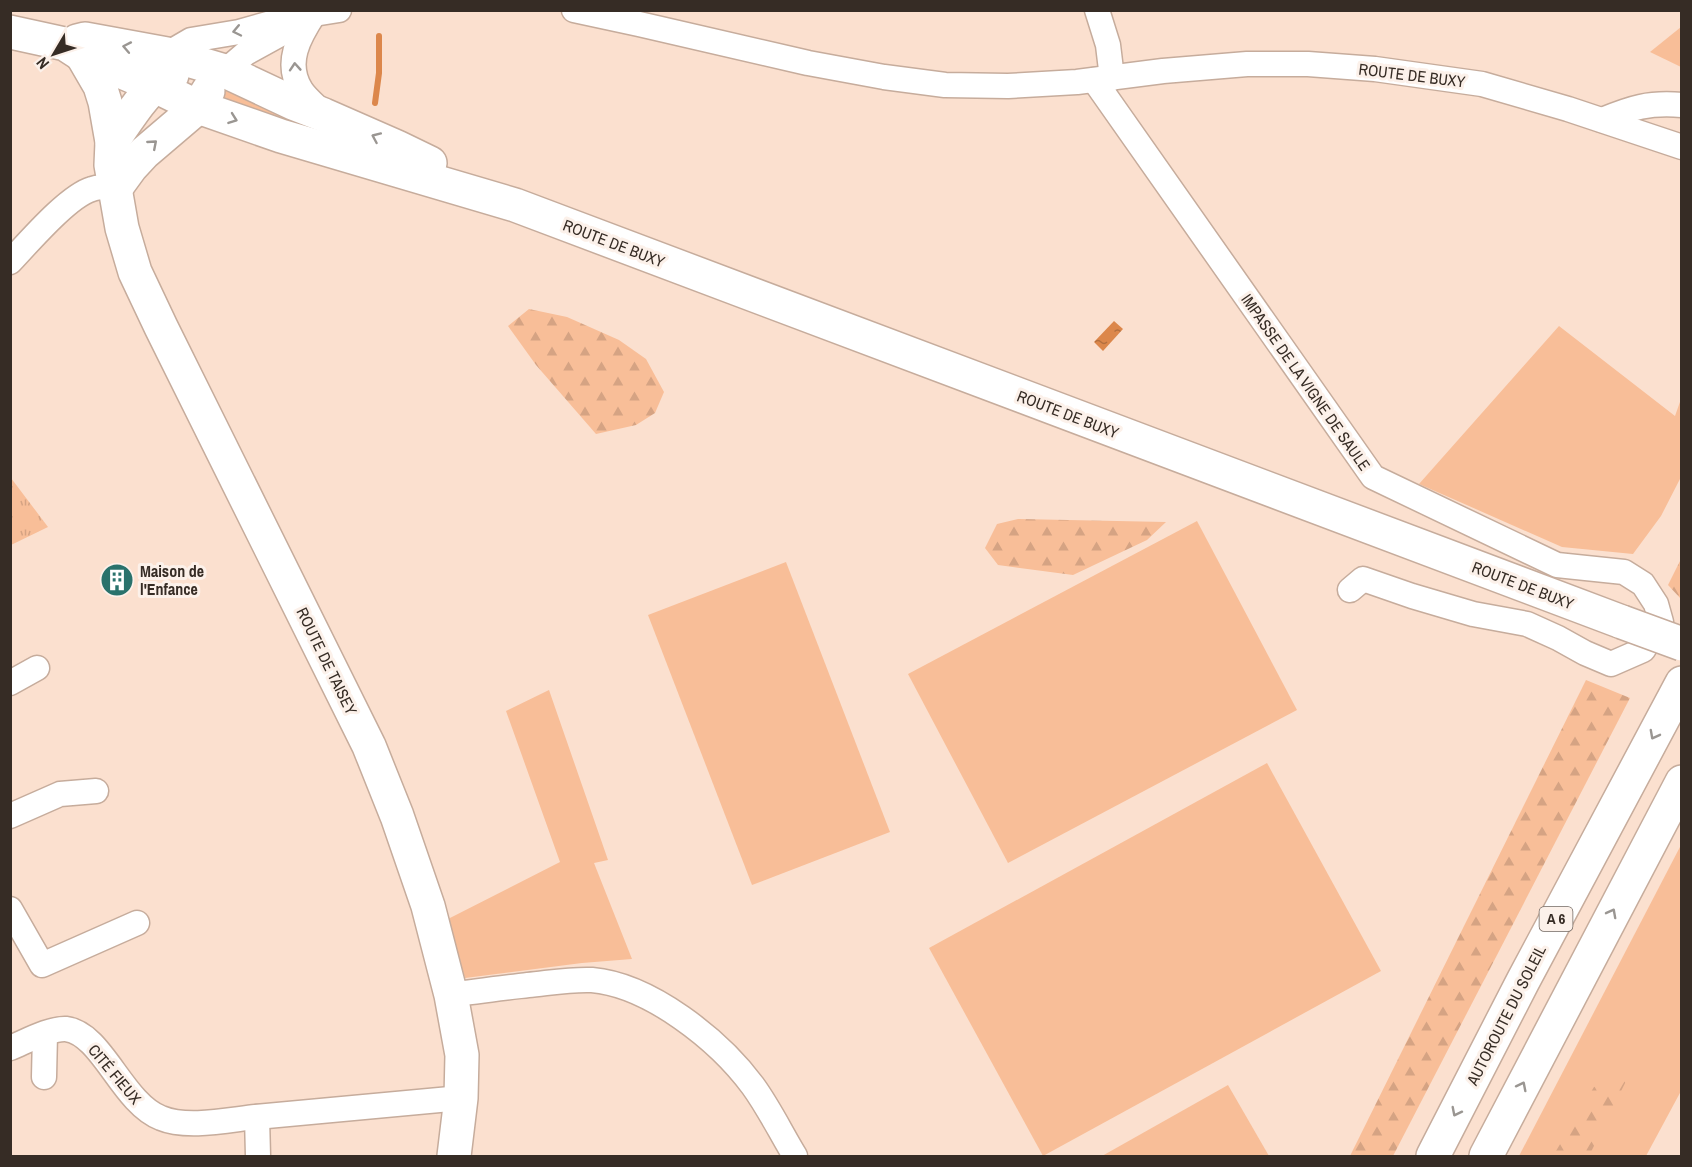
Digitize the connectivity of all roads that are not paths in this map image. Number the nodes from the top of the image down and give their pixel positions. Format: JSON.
{"nodes":[{"id":1,"x":339,"y":10,"type":"edge"},
{"id":2,"x":574,"y":10,"type":"edge"},
{"id":3,"x":1097,"y":10,"type":"edge"},
{"id":4,"x":602,"y":13,"type":"edge"},
{"id":5,"x":314,"y":14,"type":"junction"},
{"id":6,"x":10,"y":32,"type":"edge"},
{"id":7,"x":74,"y":50,"type":"junction"},
{"id":8,"x":168,"y":54,"type":"junction"},
{"id":9,"x":215,"y":68,"type":"junction"},
{"id":10,"x":1103,"y":79,"type":"junction"},
{"id":11,"x":155,"y":86,"type":"junction"},
{"id":12,"x":1682,"y":105,"type":"edge"},
{"id":13,"x":198,"y":107,"type":"junction"},
{"id":14,"x":324,"y":115,"type":"junction"},
{"id":15,"x":1602,"y":120,"type":"junction"},
{"id":16,"x":112,"y":142,"type":"junction"},
{"id":17,"x":1682,"y":147,"type":"edge"},
{"id":18,"x":115,"y":189,"type":"junction"},
{"id":19,"x":515,"y":205,"type":"junction"},
{"id":20,"x":10,"y":262,"type":"edge"},
{"id":21,"x":1350,"y":590,"type":"dead end"},
{"id":22,"x":1682,"y":644,"type":"edge"},
{"id":23,"x":37,"y":668,"type":"dead end"},
{"id":24,"x":10,"y":683,"type":"edge"},
{"id":25,"x":1682,"y":684,"type":"edge"},
{"id":26,"x":1682,"y":782,"type":"edge"},
{"id":27,"x":96,"y":791,"type":"dead end"},
{"id":28,"x":10,"y":816,"type":"edge"},
{"id":29,"x":10,"y":909,"type":"edge"},
{"id":30,"x":137,"y":923,"type":"dead end"},
{"id":31,"x":451,"y":995,"type":"junction"},
{"id":32,"x":45,"y":1034,"type":"junction"},
{"id":33,"x":10,"y":1048,"type":"edge"},
{"id":34,"x":44,"y":1077,"type":"dead end"},
{"id":35,"x":461,"y":1098,"type":"junction"},
{"id":36,"x":257,"y":1117,"type":"junction"},
{"id":37,"x":258,"y":1156,"type":"edge"},
{"id":38,"x":454,"y":1156,"type":"edge"},
{"id":39,"x":795,"y":1156,"type":"edge"},
{"id":40,"x":1433,"y":1156,"type":"edge"},
{"id":41,"x":1486,"y":1156,"type":"edge"}],
"edges":[{"from":1,"to":5,"type":"street"},
{"from":2,"to":4,"type":"street","name":"ROUTE DE BUXY"},
{"from":3,"to":10,"type":"street"},
{"from":4,"to":10,"type":"street","name":"ROUTE DE BUXY"},
{"from":5,"to":8,"type":"street","one_way":true},
{"from":5,"to":9,"type":"street"},
{"from":14,"to":5,"type":"street","name":"ROUTE DE BUXY","one_way":true},
{"from":6,"to":7,"type":"main road","name":"ROUTE DE BUXY"},
{"from":8,"to":7,"type":"main road","name":"ROUTE DE BUXY","one_way":true},
{"from":7,"to":11,"type":"main road","name":"ROUTE DE BUXY"},
{"from":7,"to":16,"type":"main road","name":"ROUTE DE TAISEY"},
{"from":8,"to":9,"type":"main road","name":"ROUTE DE BUXY"},
{"from":9,"to":11,"type":"main road"},
{"from":9,"to":13,"type":"main road"},
{"from":9,"to":14,"type":"main road","name":"ROUTE DE BUXY"},
{"from":10,"to":15,"type":"street","name":"ROUTE DE BUXY"},
{"from":10,"to":21,"type":"street","name":"IMPASSE DE LA VIGNE DE SAULE"},
{"from":11,"to":13,"type":"main road","name":"ROUTE DE BUXY"},
{"from":11,"to":16,"type":"main road"},
{"from":12,"to":15,"type":"street"},
{"from":18,"to":13,"type":"main road","one_way":true},
{"from":13,"to":19,"type":"main road","name":"ROUTE DE BUXY","one_way":true},
{"from":19,"to":14,"type":"main road","name":"ROUTE DE BUXY","one_way":true},
{"from":15,"to":17,"type":"street","name":"ROUTE DE BUXY"},
{"from":16,"to":18,"type":"main road","name":"ROUTE DE TAISEY"},
{"from":18,"to":20,"type":"street"},
{"from":18,"to":31,"type":"main road","name":"ROUTE DE TAISEY"},
{"from":19,"to":22,"type":"main road","name":"ROUTE DE BUXY","bridge":true},
{"from":23,"to":24,"type":"street"},
{"from":25,"to":40,"type":"main road","name":"AUTOROUTE DU SOLEIL","number":"A 6","one_way":true},
{"from":41,"to":26,"type":"main road","one_way":true},
{"from":27,"to":28,"type":"street"},
{"from":29,"to":30,"type":"street"},
{"from":31,"to":35,"type":"main road","name":"ROUTE DE TAISEY"},
{"from":31,"to":39,"type":"street"},
{"from":32,"to":33,"type":"street","name":"CITÉ FIEUX"},
{"from":32,"to":34,"type":"street"},
{"from":32,"to":36,"type":"street","name":"CITÉ FIEUX"},
{"from":35,"to":36,"type":"street","name":"CITÉ FIEUX"},
{"from":35,"to":38,"type":"main road","name":"ROUTE DE TAISEY"},
{"from":36,"to":37,"type":"street"}]}
